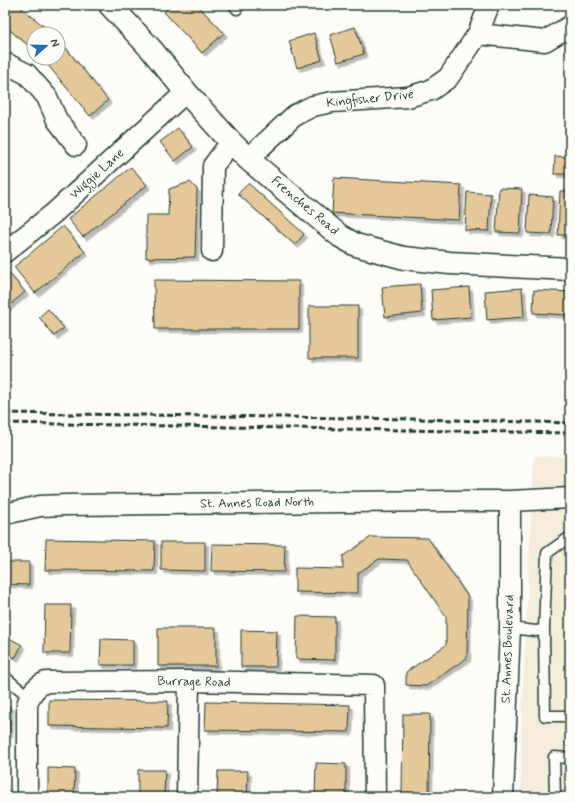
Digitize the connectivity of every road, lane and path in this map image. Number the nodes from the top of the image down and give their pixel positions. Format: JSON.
{"nodes":[{"id":1,"x":110,"y":5,"type":"edge"},
{"id":2,"x":490,"y":5,"type":"edge"},
{"id":3,"x":570,"y":26,"type":"edge"},
{"id":4,"x":478,"y":34,"type":"junction"},
{"id":5,"x":5,"y":63,"type":"edge"},
{"id":6,"x":186,"y":92,"type":"junction"},
{"id":7,"x":231,"y":142,"type":"junction"},
{"id":8,"x":76,"y":145,"type":"dead end"},
{"id":9,"x":248,"y":159,"type":"junction"},
{"id":10,"x":212,"y":251,"type":"dead end"},
{"id":11,"x":5,"y":252,"type":"edge"},
{"id":12,"x":570,"y":269,"type":"edge"},
{"id":13,"x":570,"y":498,"type":"edge"},
{"id":14,"x":510,"y":501,"type":"junction"},
{"id":15,"x":5,"y":514,"type":"edge"},
{"id":16,"x":570,"y":539,"type":"edge"},
{"id":17,"x":510,"y":628,"type":"junction"},
{"id":18,"x":544,"y":629,"type":"junction"},
{"id":19,"x":5,"y":676,"type":"edge"},
{"id":20,"x":189,"y":681,"type":"junction"},
{"id":21,"x":28,"y":701,"type":"junction"},
{"id":22,"x":570,"y":716,"type":"edge"},
{"id":23,"x":570,"y":758,"type":"edge"},
{"id":24,"x":26,"y":797,"type":"edge"},
{"id":25,"x":187,"y":797,"type":"edge"},
{"id":26,"x":375,"y":797,"type":"edge"},
{"id":27,"x":502,"y":797,"type":"edge"},
{"id":28,"x":555,"y":797,"type":"edge"}],
"edges":[{"from":1,"to":6,"type":"street","name":"Frenches Road"},
{"from":2,"to":4,"type":"street","name":"Kingfisher Drive"},
{"from":3,"to":4,"type":"street"},
{"from":4,"to":9,"type":"street","name":"Kingfisher Drive"},
{"from":5,"to":8,"type":"street"},
{"from":6,"to":7,"type":"street","name":"Frenches Road"},
{"from":6,"to":11,"type":"street","name":"Wiggie Lane"},
{"from":7,"to":9,"type":"street","name":"Frenches Road"},
{"from":7,"to":10,"type":"street"},
{"from":9,"to":12,"type":"street","name":"Frenches Road"},
{"from":13,"to":14,"type":"street","name":"St. Annes Road North"},
{"from":14,"to":15,"type":"street","name":"St. Annes Road North"},
{"from":14,"to":17,"type":"street","name":"St. Annes Boulevard"},
{"from":16,"to":18,"type":"lane"},
{"from":17,"to":18,"type":"lane"},
{"from":17,"to":27,"type":"street","name":"St. Annes Boulevard"},
{"from":18,"to":22,"type":"lane"},
{"from":19,"to":21,"type":"lane"},
{"from":20,"to":21,"type":"street","name":"Burrage Road"},
{"from":20,"to":25,"type":"street"},
{"from":20,"to":26,"type":"street","name":"Burrage Road"},
{"from":21,"to":24,"type":"street"},
{"from":23,"to":28,"type":"lane"}]}
